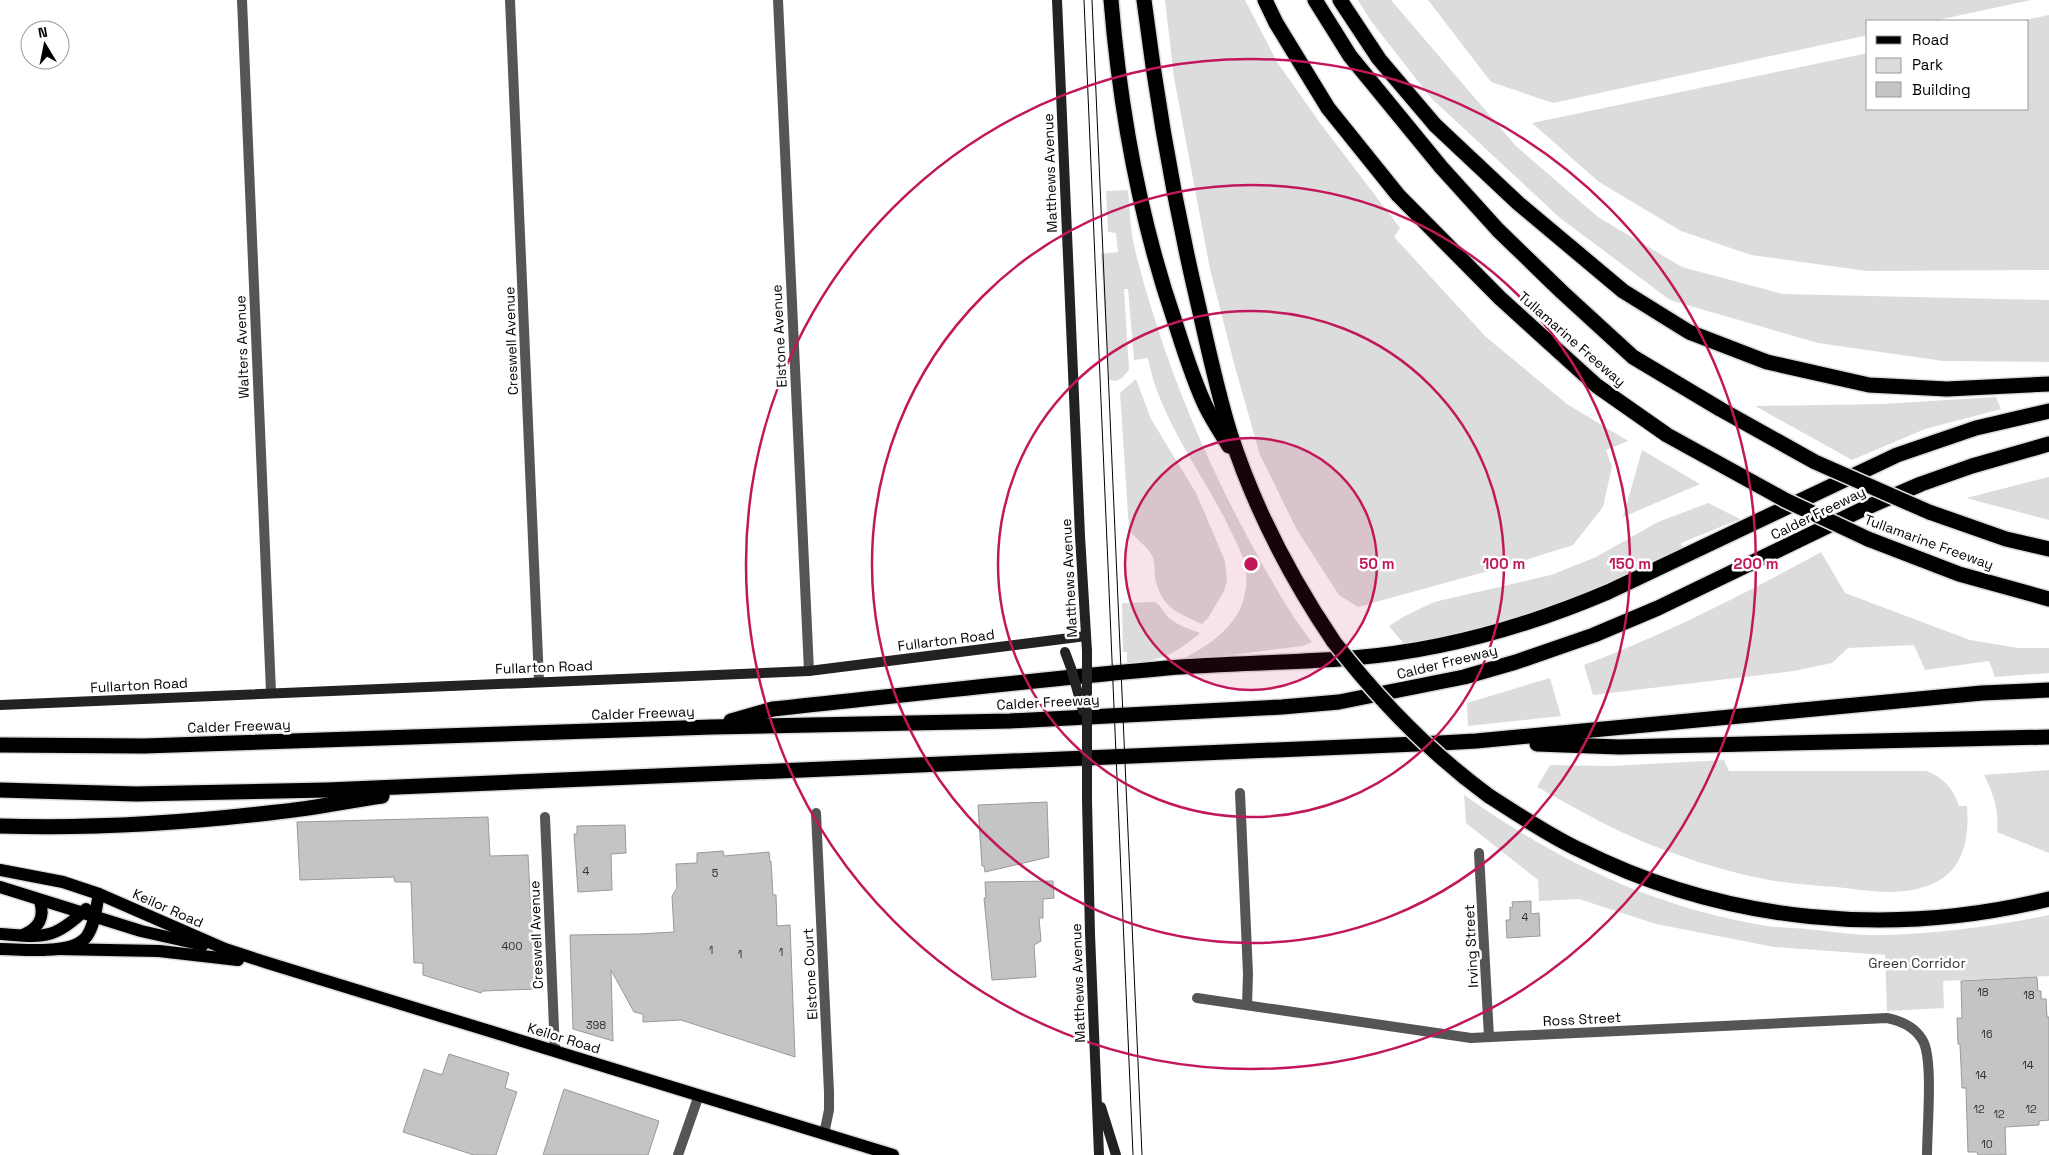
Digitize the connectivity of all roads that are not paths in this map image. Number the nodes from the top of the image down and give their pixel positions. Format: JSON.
{"nodes":[{"id":1,"x":242,"y":0,"type":"edge"},
{"id":2,"x":510,"y":0,"type":"edge"},
{"id":3,"x":778,"y":0,"type":"edge"},
{"id":4,"x":1056,"y":0,"type":"edge"},
{"id":5,"x":1111,"y":0,"type":"edge"},
{"id":6,"x":1144,"y":0,"type":"edge"},
{"id":7,"x":1265,"y":0,"type":"edge"},
{"id":8,"x":1315,"y":0,"type":"edge"},
{"id":9,"x":1340,"y":0,"type":"edge"},
{"id":10,"x":2049,"y":384,"type":"edge"},
{"id":11,"x":2049,"y":412,"type":"edge"},
{"id":12,"x":2049,"y":444,"type":"edge"},
{"id":13,"x":1245,"y":476,"type":"junction"},
{"id":14,"x":2049,"y":549,"type":"edge"},
{"id":15,"x":2049,"y":599,"type":"edge"},
{"id":16,"x":1086,"y":636,"type":"junction"},
{"id":17,"x":1046,"y":641,"type":"junction"},
{"id":18,"x":809,"y":671,"type":"junction"},
{"id":19,"x":539,"y":681,"type":"junction"},
{"id":20,"x":2049,"y":690,"type":"edge"},
{"id":21,"x":271,"y":692,"type":"junction"},
{"id":22,"x":0,"y":705,"type":"edge"},
{"id":23,"x":1086,"y":724,"type":"junction"},
{"id":24,"x":712,"y":727,"type":"junction"},
{"id":25,"x":2049,"y":737,"type":"edge"},
{"id":26,"x":1476,"y":742,"type":"junction"},
{"id":27,"x":0,"y":745,"type":"edge"},
{"id":28,"x":452,"y":785,"type":"junction"},
{"id":29,"x":0,"y":790,"type":"edge"},
{"id":30,"x":1240,"y":792,"type":"dead end"},
{"id":31,"x":816,"y":813,"type":"dead end"},
{"id":32,"x":545,"y":817,"type":"dead end"},
{"id":33,"x":0,"y":826,"type":"edge"},
{"id":34,"x":1479,"y":853,"type":"dead end"},
{"id":35,"x":0,"y":870,"type":"edge"},
{"id":36,"x":0,"y":886,"type":"edge"},
{"id":37,"x":98,"y":894,"type":"junction"},
{"id":38,"x":2049,"y":899,"type":"edge"},
{"id":39,"x":40,"y":901,"type":"junction"},
{"id":40,"x":88,"y":915,"type":"junction"},
{"id":41,"x":0,"y":934,"type":"edge"},
{"id":42,"x":23,"y":935,"type":"junction"},
{"id":43,"x":0,"y":949,"type":"edge"},
{"id":44,"x":57,"y":949,"type":"junction"},
{"id":45,"x":225,"y":950,"type":"junction"},
{"id":46,"x":268,"y":963,"type":"junction"},
{"id":47,"x":1197,"y":998,"type":"dead end"},
{"id":48,"x":1247,"y":1005,"type":"junction"},
{"id":49,"x":1489,"y":1037,"type":"junction"},
{"id":50,"x":555,"y":1051,"type":"junction"},
{"id":51,"x":1096,"y":1092,"type":"junction"},
{"id":52,"x":698,"y":1095,"type":"junction"},
{"id":53,"x":824,"y":1134,"type":"junction"},
{"id":54,"x":678,"y":1155,"type":"edge"},
{"id":55,"x":893,"y":1155,"type":"edge"},
{"id":56,"x":1099,"y":1155,"type":"edge"},
{"id":57,"x":1116,"y":1155,"type":"edge"},
{"id":58,"x":1926,"y":1155,"type":"edge"}],
"edges":[{"from":1,"to":21,"type":"street","name":"Walters Avenue"},
{"from":2,"to":19,"type":"street","name":"Creswell Avenue"},
{"from":3,"to":18,"type":"street","name":"Elstone Avenue"},
{"from":4,"to":16,"type":"main road","name":"Matthews Avenue"},
{"from":5,"to":13,"type":"highway"},
{"from":6,"to":13,"type":"highway"},
{"from":7,"to":15,"type":"highway","name":"Tullamarine Freeway","bridge":true},
{"from":8,"to":14,"type":"highway","name":"Tullamarine Freeway","bridge":true},
{"from":9,"to":10,"type":"highway"},
{"from":11,"to":24,"type":"highway"},
{"from":12,"to":24,"type":"highway","name":"Calder Freeway"},
{"from":13,"to":38,"type":"highway","bridge":true},
{"from":16,"to":17,"type":"main road","name":"Fullarton Road"},
{"from":16,"to":23,"type":"main road","name":"Matthews Avenue","bridge":true},
{"from":17,"to":18,"type":"main road","name":"Fullarton Road"},
{"from":17,"to":23,"type":"main road","bridge":true},
{"from":18,"to":19,"type":"main road","name":"Fullarton Road"},
{"from":19,"to":21,"type":"main road","name":"Fullarton Road"},
{"from":20,"to":26,"type":"highway"},
{"from":21,"to":22,"type":"main road","name":"Fullarton Road"},
{"from":23,"to":51,"type":"main road","name":"Matthews Avenue","bridge":true},
{"from":24,"to":27,"type":"highway","name":"Calder Freeway"},
{"from":25,"to":26,"type":"highway"},
{"from":26,"to":28,"type":"highway"},
{"from":28,"to":29,"type":"highway"},
{"from":28,"to":33,"type":"highway"},
{"from":30,"to":48,"type":"street"},
{"from":31,"to":53,"type":"street","name":"Elstone Court"},
{"from":32,"to":50,"type":"street","name":"Creswell Avenue"},
{"from":34,"to":49,"type":"street","name":"Irving Street"},
{"from":35,"to":37,"type":"main road","name":"Keilor Road"},
{"from":36,"to":39,"type":"main road","name":"Keilor Road"},
{"from":37,"to":40,"type":"main road"},
{"from":37,"to":45,"type":"main road","name":"Keilor Road"},
{"from":39,"to":40,"type":"main road","name":"Keilor Road"},
{"from":39,"to":42,"type":"main road"},
{"from":40,"to":42,"type":"main road"},
{"from":40,"to":44,"type":"main road"},
{"from":40,"to":45,"type":"main road","name":"Keilor Road"},
{"from":41,"to":42,"type":"main road"},
{"from":43,"to":44,"type":"main road"},
{"from":44,"to":46,"type":"main road"},
{"from":45,"to":46,"type":"main road","name":"Keilor Road"},
{"from":46,"to":50,"type":"main road","name":"Keilor Road"},
{"from":47,"to":48,"type":"street","name":"Ross Street"},
{"from":48,"to":49,"type":"street","name":"Ross Street"},
{"from":49,"to":58,"type":"street","name":"Ross Street"},
{"from":50,"to":52,"type":"main road","name":"Keilor Road"},
{"from":51,"to":56,"type":"main road","name":"Matthews Avenue"},
{"from":51,"to":57,"type":"main road"},
{"from":52,"to":53,"type":"main road","name":"Keilor Road"},
{"from":52,"to":54,"type":"street"},
{"from":53,"to":55,"type":"main road","name":"Keilor Road"}]}
